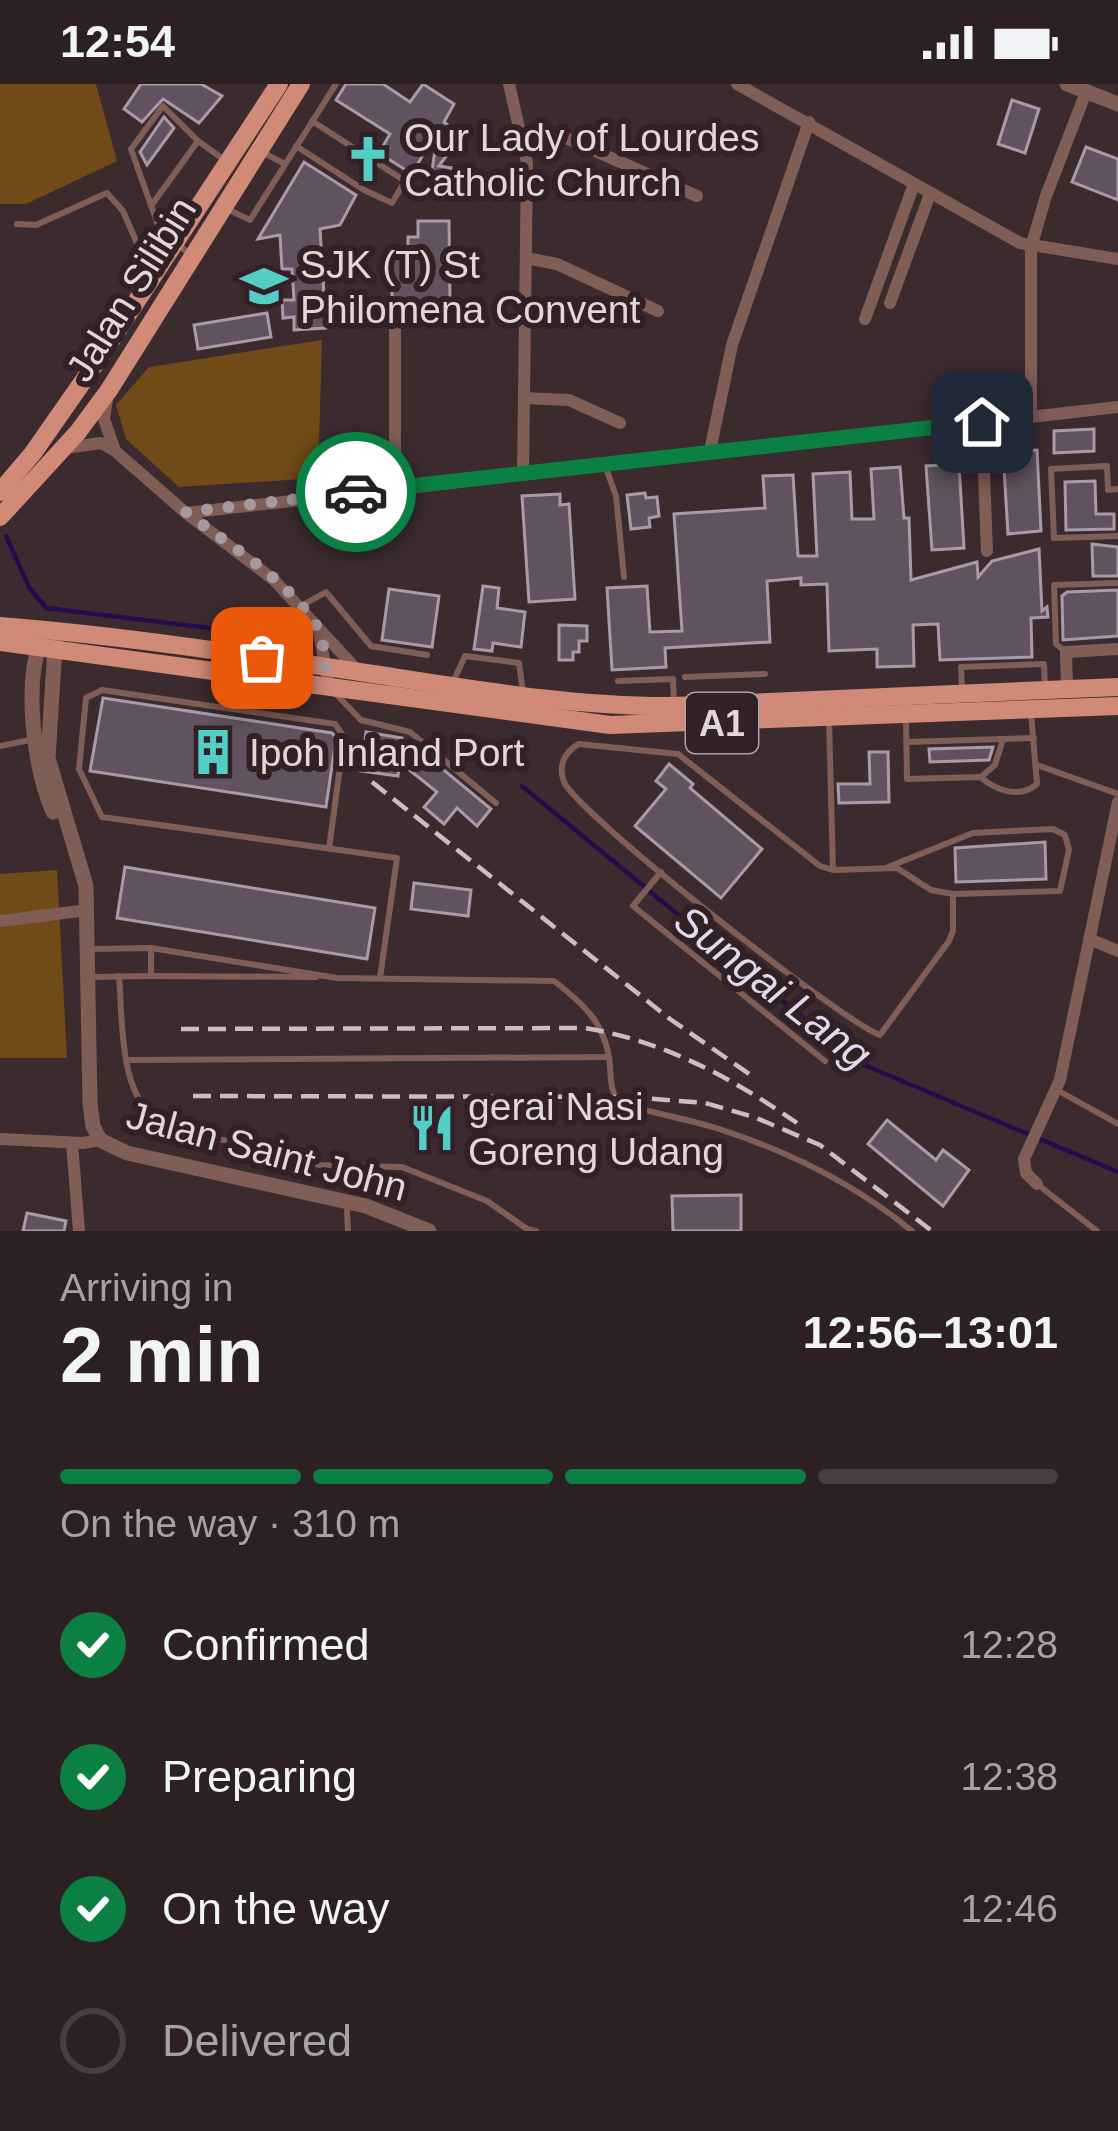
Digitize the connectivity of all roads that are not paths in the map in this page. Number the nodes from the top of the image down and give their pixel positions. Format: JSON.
{"nodes":[{"id":1,"x":280,"y":84,"type":"edge"},
{"id":2,"x":301,"y":84,"type":"edge"},
{"id":3,"x":336,"y":84,"type":"edge"},
{"id":4,"x":509,"y":84,"type":"edge"},
{"id":5,"x":737,"y":84,"type":"edge"},
{"id":6,"x":1067,"y":84,"type":"edge"},
{"id":7,"x":1087,"y":92,"type":"junction"},
{"id":8,"x":1118,"y":104,"type":"edge"},
{"id":9,"x":312,"y":121,"type":"junction"},
{"id":10,"x":809,"y":122,"type":"junction"},
{"id":11,"x":198,"y":141,"type":"junction"},
{"id":12,"x":523,"y":142,"type":"junction"},
{"id":13,"x":296,"y":146,"type":"junction"},
{"id":14,"x":258,"y":152,"type":"junction"},
{"id":15,"x":229,"y":163,"type":"junction"},
{"id":16,"x":285,"y":164,"type":"junction"},
{"id":17,"x":914,"y":184,"type":"junction"},
{"id":18,"x":930,"y":194,"type":"junction"},
{"id":19,"x":697,"y":196,"type":"dead end"},
{"id":20,"x":151,"y":206,"type":"junction"},
{"id":21,"x":223,"y":207,"type":"junction"},
{"id":22,"x":17,"y":224,"type":"dead end"},
{"id":23,"x":1030,"y":248,"type":"junction"},
{"id":24,"x":183,"y":250,"type":"junction"},
{"id":25,"x":526,"y":258,"type":"junction"},
{"id":26,"x":1118,"y":259,"type":"edge"},
{"id":27,"x":153,"y":279,"type":"junction"},
{"id":28,"x":890,"y":303,"type":"dead end"},
{"id":29,"x":658,"y":311,"type":"dead end"},
{"id":30,"x":866,"y":319,"type":"dead end"},
{"id":31,"x":394,"y":322,"type":"dead end"},
{"id":32,"x":100,"y":357,"type":"junction"},
{"id":33,"x":109,"y":390,"type":"junction"},
{"id":34,"x":524,"y":398,"type":"junction"},
{"id":35,"x":1118,"y":407,"type":"edge"},
{"id":36,"x":1031,"y":415,"type":"junction"},
{"id":37,"x":88,"y":418,"type":"junction"},
{"id":38,"x":982,"y":422,"type":"junction"},
{"id":39,"x":620,"y":423,"type":"dead end"},
{"id":40,"x":64,"y":448,"type":"junction"},
{"id":41,"x":114,"y":449,"type":"junction"},
{"id":42,"x":710,"y":451,"type":"junction"},
{"id":43,"x":604,"y":464,"type":"junction"},
{"id":44,"x":523,"y":472,"type":"junction"},
{"id":45,"x":395,"y":488,"type":"junction"},
{"id":46,"x":1118,"y":489,"type":"edge"},
{"id":47,"x":0,"y":492,"type":"edge"},
{"id":48,"x":186,"y":512,"type":"junction"},
{"id":49,"x":0,"y":517,"type":"edge"},
{"id":50,"x":1118,"y":536,"type":"edge"},
{"id":51,"x":987,"y":551,"type":"dead end"},
{"id":52,"x":624,"y":578,"type":"dead end"},
{"id":53,"x":1118,"y":583,"type":"edge"},
{"id":54,"x":301,"y":606,"type":"junction"},
{"id":55,"x":316,"y":625,"type":"junction"},
{"id":56,"x":0,"y":626,"type":"edge"},
{"id":57,"x":48,"y":641,"type":"junction"},
{"id":58,"x":0,"y":642,"type":"edge"},
{"id":59,"x":1118,"y":649,"type":"edge"},
{"id":60,"x":1066,"y":652,"type":"junction"},
{"id":61,"x":427,"y":655,"type":"dead end"},
{"id":62,"x":359,"y":672,"type":"junction"},
{"id":63,"x":765,"y":674,"type":"dead end"},
{"id":64,"x":728,"y":675,"type":"junction"},
{"id":65,"x":328,"y":677,"type":"junction"},
{"id":66,"x":685,"y":677,"type":"dead end"},
{"id":67,"x":618,"y":681,"type":"dead end"},
{"id":68,"x":452,"y":686,"type":"junction"},
{"id":69,"x":1118,"y":687,"type":"edge"},
{"id":70,"x":1067,"y":688,"type":"junction"},
{"id":71,"x":524,"y":696,"type":"junction"},
{"id":72,"x":729,"y":702,"type":"junction"},
{"id":73,"x":674,"y":706,"type":"junction"},
{"id":74,"x":1118,"y":706,"type":"edge"},
{"id":75,"x":1031,"y":710,"type":"junction"},
{"id":76,"x":906,"y":715,"type":"junction"},
{"id":77,"x":829,"y":718,"type":"junction"},
{"id":78,"x":1034,"y":738,"type":"junction"},
{"id":79,"x":1003,"y":739,"type":"junction"},
{"id":80,"x":34,"y":740,"type":"junction"},
{"id":81,"x":907,"y":742,"type":"junction"},
{"id":82,"x":0,"y":746,"type":"edge"},
{"id":83,"x":1036,"y":765,"type":"junction"},
{"id":84,"x":980,"y":777,"type":"junction"},
{"id":85,"x":1118,"y":798,"type":"edge"},
{"id":86,"x":496,"y":803,"type":"dead end"},
{"id":87,"x":329,"y":849,"type":"junction"},
{"id":88,"x":886,"y":868,"type":"junction"},
{"id":89,"x":833,"y":870,"type":"junction"},
{"id":90,"x":662,"y":871,"type":"junction"},
{"id":91,"x":953,"y":895,"type":"junction"},
{"id":92,"x":84,"y":910,"type":"junction"},
{"id":93,"x":0,"y":921,"type":"edge"},
{"id":94,"x":1089,"y":939,"type":"junction"},
{"id":95,"x":151,"y":948,"type":"junction"},
{"id":96,"x":86,"y":949,"type":"junction"},
{"id":97,"x":1118,"y":951,"type":"edge"},
{"id":98,"x":119,"y":976,"type":"junction"},
{"id":99,"x":151,"y":976,"type":"junction"},
{"id":100,"x":91,"y":977,"type":"junction"},
{"id":101,"x":337,"y":978,"type":"junction"},
{"id":102,"x":380,"y":978,"type":"junction"},
{"id":103,"x":609,"y":1057,"type":"junction"},
{"id":104,"x":128,"y":1060,"type":"junction"},
{"id":105,"x":825,"y":1061,"type":"dead end"},
{"id":106,"x":1057,"y":1090,"type":"junction"},
{"id":107,"x":1118,"y":1124,"type":"edge"},
{"id":108,"x":0,"y":1139,"type":"edge"},
{"id":109,"x":96,"y":1141,"type":"junction"},
{"id":110,"x":72,"y":1143,"type":"junction"},
{"id":111,"x":1037,"y":1184,"type":"joint"},
{"id":112,"x":347,"y":1211,"type":"junction"},
{"id":113,"x":79,"y":1231,"type":"edge"},
{"id":114,"x":348,"y":1231,"type":"edge"},
{"id":115,"x":413,"y":1231,"type":"edge"},
{"id":116,"x":429,"y":1231,"type":"edge"},
{"id":117,"x":536,"y":1231,"type":"edge"},
{"id":118,"x":912,"y":1231,"type":"edge"},
{"id":119,"x":1097,"y":1231,"type":"edge"}],
"edges":[{"from":1,"to":15,"type":"main road","name":"Jalan Silibin"},
{"from":2,"to":14,"type":"main road","name":"Jalan Silibin"},
{"from":3,"to":9,"type":"lane"},
{"from":4,"to":12,"type":"street"},
{"from":5,"to":10,"type":"street"},
{"from":6,"to":7,"type":"street"},
{"from":7,"to":8,"type":"street"},
{"from":7,"to":23,"type":"street"},
{"from":9,"to":13,"type":"lane"},
{"from":9,"to":13,"type":"lane"},
{"from":10,"to":17,"type":"street"},
{"from":10,"to":42,"type":"street"},
{"from":11,"to":15,"type":"lane"},
{"from":11,"to":20,"type":"lane"},
{"from":11,"to":20,"type":"lane"},
{"from":12,"to":19,"type":"street"},
{"from":12,"to":25,"type":"street"},
{"from":13,"to":16,"type":"lane"},
{"from":14,"to":16,"type":"lane"},
{"from":14,"to":21,"type":"main road","name":"Jalan Silibin"},
{"from":15,"to":24,"type":"main road","name":"Jalan Silibin"},
{"from":16,"to":21,"type":"lane"},
{"from":17,"to":18,"type":"street"},
{"from":17,"to":30,"type":"street"},
{"from":18,"to":23,"type":"street"},
{"from":18,"to":28,"type":"street"},
{"from":20,"to":24,"type":"lane"},
{"from":21,"to":24,"type":"main road","name":"Jalan Silibin"},
{"from":22,"to":27,"type":"lane"},
{"from":23,"to":26,"type":"street"},
{"from":23,"to":36,"type":"street"},
{"from":24,"to":27,"type":"main road","name":"Jalan Silibin"},
{"from":24,"to":33,"type":"main road","name":"Jalan Silibin"},
{"from":25,"to":29,"type":"street"},
{"from":25,"to":34,"type":"street"},
{"from":27,"to":32,"type":"main road","name":"Jalan Silibin"},
{"from":31,"to":45,"type":"street"},
{"from":32,"to":37,"type":"main road"},
{"from":32,"to":47,"type":"main road","name":"Jalan Silibin"},
{"from":33,"to":37,"type":"main road","name":"Jalan Silibin"},
{"from":33,"to":41,"type":"street"},
{"from":34,"to":39,"type":"street"},
{"from":34,"to":44,"type":"street"},
{"from":35,"to":36,"type":"street"},
{"from":36,"to":38,"type":"street"},
{"from":37,"to":40,"type":"main road","name":"Jalan Silibin"},
{"from":38,"to":42,"type":"street"},
{"from":38,"to":51,"type":"street"},
{"from":40,"to":41,"type":"street"},
{"from":40,"to":49,"type":"main road","name":"Jalan Silibin"},
{"from":41,"to":48,"type":"street"},
{"from":42,"to":43,"type":"street"},
{"from":43,"to":44,"type":"street"},
{"from":43,"to":52,"type":"lane"},
{"from":44,"to":45,"type":"street"},
{"from":45,"to":48,"type":"street"},
{"from":46,"to":50,"type":"lane"},
{"from":48,"to":54,"type":"street"},
{"from":53,"to":60,"type":"lane"},
{"from":54,"to":55,"type":"street"},
{"from":54,"to":61,"type":"lane"},
{"from":55,"to":62,"type":"street"},
{"from":55,"to":65,"type":"street"},
{"from":56,"to":57,"type":"main road","number":"A1"},
{"from":57,"to":58,"type":"main road","number":"A1"},
{"from":57,"to":65,"type":"main road","number":"A1"},
{"from":57,"to":80,"type":"street","name":"Jalan Saint John"},
{"from":57,"to":92,"type":"street","name":"Jalan Saint John"},
{"from":59,"to":60,"type":"street"},
{"from":60,"to":70,"type":"street"},
{"from":62,"to":65,"type":"main road","number":"A1"},
{"from":62,"to":68,"type":"main road","number":"A1"},
{"from":63,"to":64,"type":"lane"},
{"from":64,"to":66,"type":"lane"},
{"from":64,"to":72,"type":"lane"},
{"from":65,"to":77,"type":"main road","number":"A1"},
{"from":65,"to":86,"type":"lane"},
{"from":67,"to":73,"type":"lane"},
{"from":68,"to":71,"type":"main road","number":"A1"},
{"from":68,"to":71,"type":"lane"},
{"from":69,"to":70,"type":"main road","number":"A1"},
{"from":70,"to":72,"type":"main road","number":"A1"},
{"from":71,"to":73,"type":"main road","number":"A1"},
{"from":72,"to":73,"type":"main road","number":"A1"},
{"from":74,"to":75,"type":"main road","number":"A1"},
{"from":75,"to":76,"type":"main road","number":"A1"},
{"from":75,"to":78,"type":"lane"},
{"from":76,"to":77,"type":"main road","number":"A1"},
{"from":76,"to":81,"type":"lane"},
{"from":77,"to":89,"type":"lane"},
{"from":78,"to":79,"type":"lane"},
{"from":78,"to":83,"type":"lane"},
{"from":79,"to":81,"type":"lane"},
{"from":79,"to":84,"type":"lane"},
{"from":80,"to":82,"type":"lane"},
{"from":80,"to":92,"type":"street","name":"Jalan Saint John"},
{"from":81,"to":84,"type":"lane"},
{"from":83,"to":84,"type":"lane"},
{"from":83,"to":85,"type":"lane"},
{"from":85,"to":94,"type":"street"},
{"from":87,"to":87,"type":"lane"},
{"from":87,"to":102,"type":"lane"},
{"from":88,"to":89,"type":"lane"},
{"from":88,"to":91,"type":"lane"},
{"from":88,"to":91,"type":"lane"},
{"from":89,"to":90,"type":"lane"},
{"from":90,"to":91,"type":"lane"},
{"from":90,"to":105,"type":"lane"},
{"from":92,"to":93,"type":"street"},
{"from":92,"to":96,"type":"street","name":"Jalan Saint John"},
{"from":94,"to":97,"type":"street"},
{"from":94,"to":106,"type":"street"},
{"from":95,"to":96,"type":"lane"},
{"from":95,"to":99,"type":"lane"},
{"from":95,"to":101,"type":"lane"},
{"from":96,"to":100,"type":"street","name":"Jalan Saint John"},
{"from":96,"to":109,"type":"street","name":"Jalan Saint John"},
{"from":98,"to":99,"type":"lane"},
{"from":98,"to":100,"type":"lane"},
{"from":98,"to":104,"type":"lane"},
{"from":99,"to":101,"type":"lane"},
{"from":100,"to":109,"type":"street","name":"Jalan Saint John"},
{"from":101,"to":102,"type":"lane"},
{"from":102,"to":103,"type":"lane"},
{"from":103,"to":104,"type":"lane"},
{"from":103,"to":118,"type":"lane"},
{"from":104,"to":117,"type":"lane"},
{"from":106,"to":107,"type":"lane"},
{"from":106,"to":111,"type":"street"},
{"from":108,"to":110,"type":"street"},
{"from":109,"to":110,"type":"street"},
{"from":109,"to":112,"type":"street","name":"Jalan Saint John"},
{"from":109,"to":116,"type":"street","name":"Jalan Saint John"},
{"from":110,"to":113,"type":"street","name":"Jalan Saint John"},
{"from":111,"to":119,"type":"lane"},
{"from":112,"to":114,"type":"lane"},
{"from":112,"to":115,"type":"street","name":"Jalan Saint John"}]}
